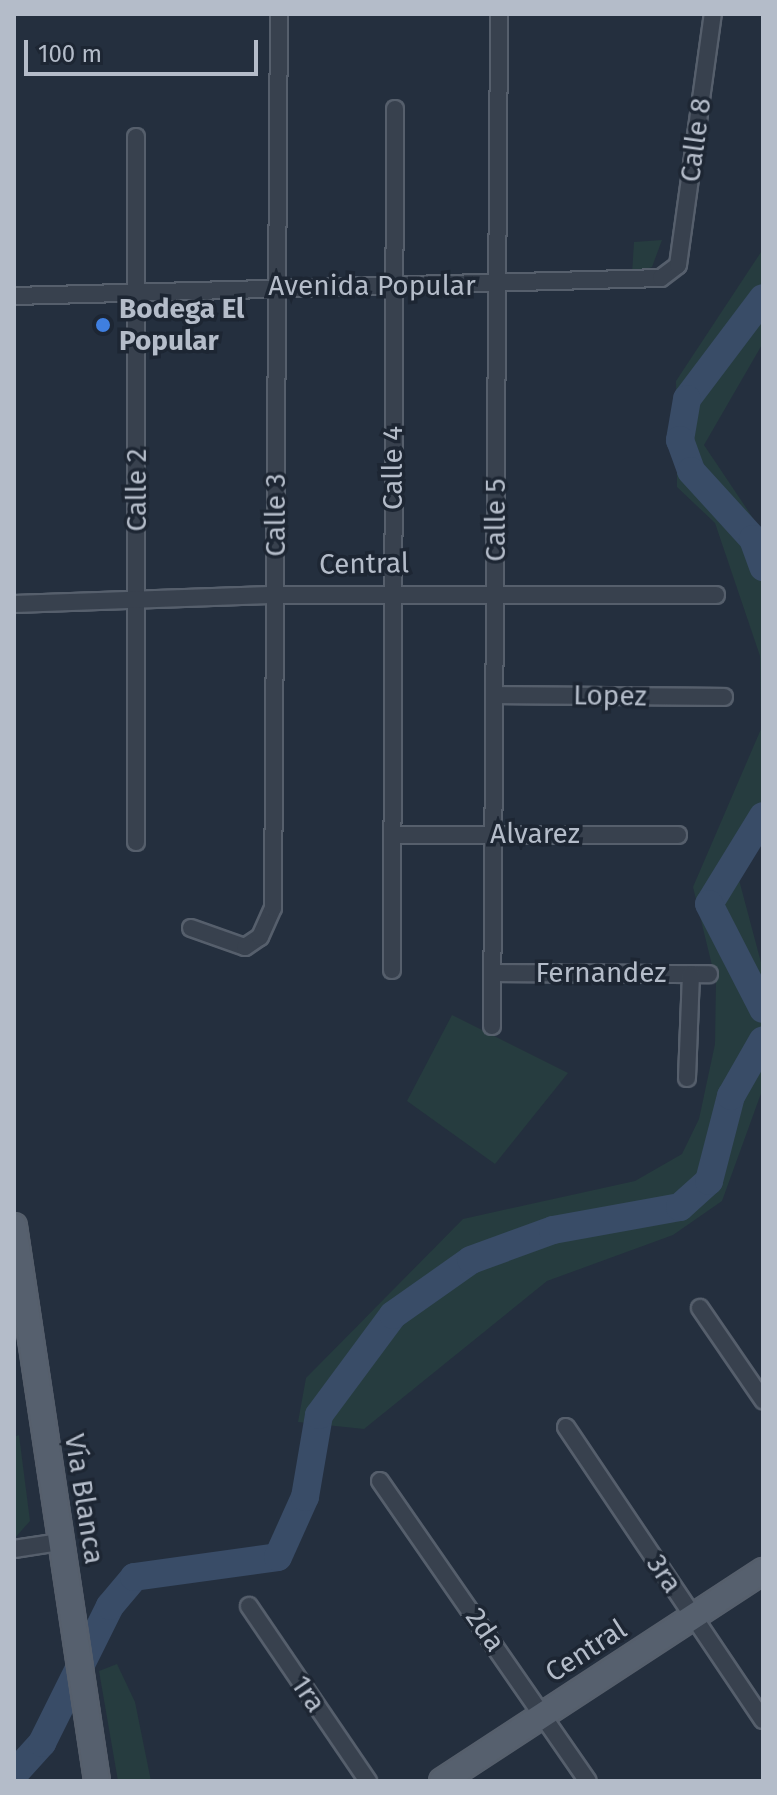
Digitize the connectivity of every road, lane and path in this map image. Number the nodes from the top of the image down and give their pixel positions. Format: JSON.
{"nodes":[{"id":1,"x":279,"y":14,"type":"edge"},
{"id":2,"x":499,"y":14,"type":"edge"},
{"id":3,"x":713,"y":14,"type":"edge"},
{"id":4,"x":395,"y":109,"type":"dead end"},
{"id":5,"x":136,"y":137,"type":"dead end"},
{"id":6,"x":678,"y":265,"type":"joint"},
{"id":7,"x":393,"y":285,"type":"junction"},
{"id":8,"x":496,"y":285,"type":"junction"},
{"id":9,"x":274,"y":286,"type":"junction"},
{"id":10,"x":136,"y":288,"type":"junction"},
{"id":11,"x":14,"y":296,"type":"edge"},
{"id":12,"x":496,"y":592,"type":"junction"},
{"id":13,"x":394,"y":594,"type":"junction"},
{"id":14,"x":277,"y":595,"type":"junction"},
{"id":15,"x":716,"y":595,"type":"dead end"},
{"id":16,"x":138,"y":597,"type":"junction"},
{"id":17,"x":14,"y":604,"type":"edge"},
{"id":18,"x":495,"y":695,"type":"junction"},
{"id":19,"x":724,"y":697,"type":"dead end"},
{"id":20,"x":495,"y":833,"type":"junction"},
{"id":21,"x":393,"y":835,"type":"junction"},
{"id":22,"x":678,"y":835,"type":"dead end"},
{"id":23,"x":136,"y":842,"type":"dead end"},
{"id":24,"x":191,"y":928,"type":"dead end"},
{"id":25,"x":392,"y":970,"type":"dead end"},
{"id":26,"x":494,"y":973,"type":"junction"},
{"id":27,"x":691,"y":974,"type":"junction"},
{"id":28,"x":709,"y":974,"type":"dead end"},
{"id":29,"x":492,"y":1026,"type":"dead end"},
{"id":30,"x":687,"y":1078,"type":"dead end"},
{"id":31,"x":14,"y":1226,"type":"edge"},
{"id":32,"x":700,"y":1308,"type":"dead end"},
{"id":33,"x":763,"y":1400,"type":"edge"},
{"id":34,"x":566,"y":1427,"type":"dead end"},
{"id":35,"x":380,"y":1481,"type":"dead end"},
{"id":36,"x":60,"y":1542,"type":"junction"},
{"id":37,"x":14,"y":1549,"type":"edge"},
{"id":38,"x":763,"y":1571,"type":"edge"},
{"id":39,"x":249,"y":1606,"type":"dead end"},
{"id":40,"x":692,"y":1616,"type":"junction"},
{"id":41,"x":544,"y":1714,"type":"junction"},
{"id":42,"x":763,"y":1720,"type":"edge"},
{"id":43,"x":97,"y":1781,"type":"edge"},
{"id":44,"x":368,"y":1781,"type":"edge"},
{"id":45,"x":442,"y":1781,"type":"edge"},
{"id":46,"x":588,"y":1781,"type":"edge"}],
"edges":[{"from":1,"to":9,"type":"street","name":"Calle 3"},
{"from":2,"to":8,"type":"street","name":"Calle 5"},
{"from":3,"to":6,"type":"street","name":"Calle 8"},
{"from":4,"to":7,"type":"street","name":"Calle 4"},
{"from":5,"to":10,"type":"street","name":"Calle 2"},
{"from":6,"to":8,"type":"street","name":"Avenida Popular"},
{"from":7,"to":8,"type":"street","name":"Avenida Popular"},
{"from":7,"to":9,"type":"street","name":"Avenida Popular"},
{"from":7,"to":13,"type":"street","name":"Calle 4"},
{"from":8,"to":12,"type":"street","name":"Calle 5"},
{"from":9,"to":10,"type":"street","name":"Avenida Popular"},
{"from":9,"to":14,"type":"street","name":"Calle 3"},
{"from":10,"to":11,"type":"street","name":"Avenida Popular"},
{"from":10,"to":16,"type":"street","name":"Calle 2"},
{"from":12,"to":13,"type":"street","name":"Central"},
{"from":12,"to":15,"type":"street","name":"Central"},
{"from":12,"to":18,"type":"street","name":"Calle 5"},
{"from":13,"to":14,"type":"street","name":"Central"},
{"from":13,"to":21,"type":"street","name":"Calle 4"},
{"from":14,"to":16,"type":"street","name":"Central"},
{"from":14,"to":24,"type":"street","name":"Calle 3"},
{"from":16,"to":17,"type":"street","name":"Central"},
{"from":16,"to":23,"type":"street","name":"Calle 2"},
{"from":18,"to":19,"type":"street","name":"Lopez"},
{"from":18,"to":20,"type":"street","name":"Calle 5"},
{"from":20,"to":21,"type":"street","name":"Alvarez"},
{"from":20,"to":22,"type":"street","name":"Alvarez"},
{"from":20,"to":26,"type":"street","name":"Calle 5"},
{"from":21,"to":25,"type":"street","name":"Calle 4"},
{"from":26,"to":27,"type":"street","name":"Fernandez"},
{"from":26,"to":29,"type":"street","name":"Calle 5"},
{"from":27,"to":28,"type":"street","name":"Fernandez"},
{"from":27,"to":30,"type":"street"},
{"from":31,"to":36,"type":"main road","name":"Vía Blanca"},
{"from":32,"to":33,"type":"street"},
{"from":34,"to":40,"type":"street","name":"3ra"},
{"from":35,"to":41,"type":"street","name":"2da"},
{"from":36,"to":37,"type":"street"},
{"from":36,"to":43,"type":"main road","name":"Vía Blanca"},
{"from":38,"to":40,"type":"main road","name":"Central"},
{"from":39,"to":44,"type":"street","name":"1ra"},
{"from":40,"to":41,"type":"main road","name":"Central"},
{"from":40,"to":42,"type":"street","name":"3ra"},
{"from":41,"to":45,"type":"main road","name":"Central"},
{"from":41,"to":46,"type":"street","name":"2da"}]}
